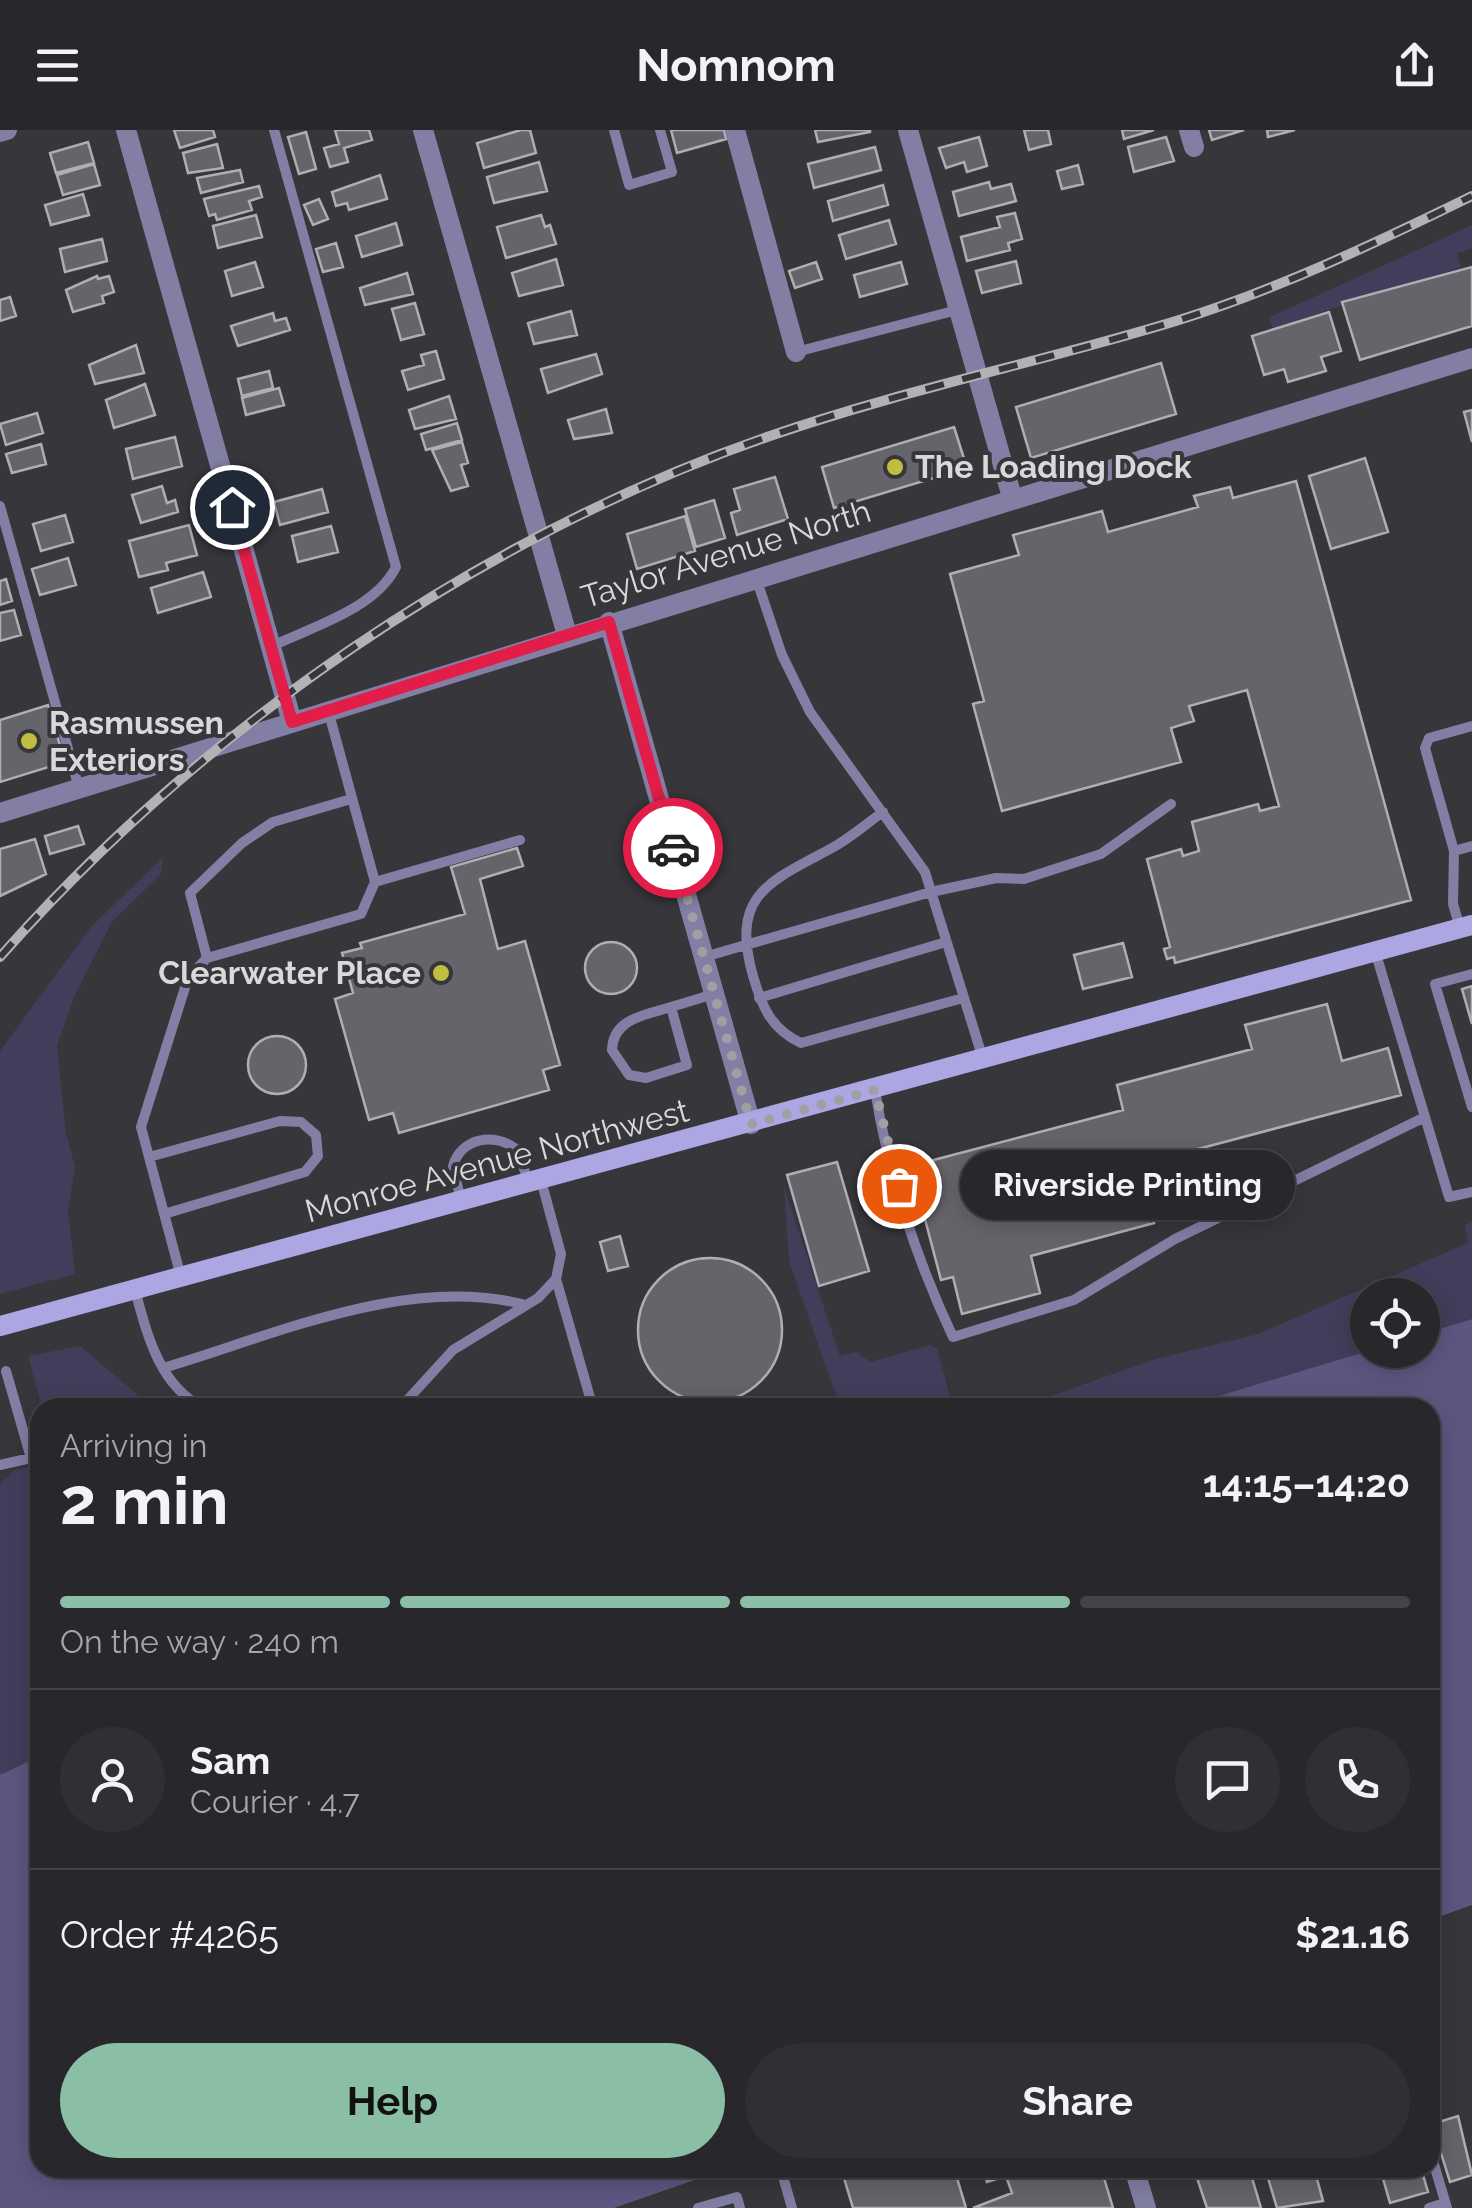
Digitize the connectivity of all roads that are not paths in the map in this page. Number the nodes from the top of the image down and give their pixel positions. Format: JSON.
{"nodes":[{"id":1,"x":8,"y":130,"type":"edge"},
{"id":2,"x":126,"y":130,"type":"edge"},
{"id":3,"x":274,"y":130,"type":"edge"},
{"id":4,"x":423,"y":130,"type":"edge"},
{"id":5,"x":614,"y":130,"type":"edge"},
{"id":6,"x":660,"y":130,"type":"edge"},
{"id":7,"x":735,"y":130,"type":"edge"},
{"id":8,"x":908,"y":130,"type":"edge"},
{"id":9,"x":0,"y":132,"type":"edge"},
{"id":10,"x":956,"y":310,"type":"junction"},
{"id":11,"x":796,"y":352,"type":"joint"},
{"id":12,"x":1472,"y":358,"type":"edge"},
{"id":13,"x":1012,"y":497,"type":"junction"},
{"id":14,"x":0,"y":506,"type":"edge"},
{"id":15,"x":755,"y":577,"type":"junction"},
{"id":16,"x":609,"y":622,"type":"junction"},
{"id":17,"x":566,"y":635,"type":"junction"},
{"id":18,"x":270,"y":646,"type":"junction"},
{"id":19,"x":328,"y":710,"type":"junction"},
{"id":20,"x":292,"y":722,"type":"junction"},
{"id":21,"x":1472,"y":726,"type":"edge"},
{"id":22,"x":79,"y":789,"type":"junction"},
{"id":23,"x":351,"y":798,"type":"junction"},
{"id":24,"x":1171,"y":804,"type":"dead end"},
{"id":25,"x":883,"y":812,"type":"junction"},
{"id":26,"x":0,"y":813,"type":"edge"},
{"id":27,"x":520,"y":840,"type":"dead end"},
{"id":28,"x":1472,"y":846,"type":"edge"},
{"id":29,"x":1454,"y":851,"type":"junction"},
{"id":30,"x":375,"y":882,"type":"junction"},
{"id":31,"x":931,"y":892,"type":"junction"},
{"id":32,"x":1466,"y":927,"type":"edge"},
{"id":33,"x":946,"y":942,"type":"junction"},
{"id":34,"x":744,"y":946,"type":"junction"},
{"id":35,"x":1375,"y":952,"type":"junction"},
{"id":36,"x":208,"y":958,"type":"junction"},
{"id":37,"x":704,"y":958,"type":"junction"},
{"id":38,"x":1472,"y":974,"type":"edge"},
{"id":39,"x":714,"y":994,"type":"junction"},
{"id":40,"x":760,"y":998,"type":"junction"},
{"id":41,"x":963,"y":998,"type":"junction"},
{"id":42,"x":671,"y":1007,"type":"junction"},
{"id":43,"x":983,"y":1060,"type":"junction"},
{"id":44,"x":875,"y":1090,"type":"junction"},
{"id":45,"x":1472,"y":1107,"type":"edge"},
{"id":46,"x":1426,"y":1118,"type":"junction"},
{"id":47,"x":751,"y":1124,"type":"junction"},
{"id":48,"x":149,"y":1157,"type":"junction"},
{"id":49,"x":536,"y":1182,"type":"junction"},
{"id":50,"x":1472,"y":1192,"type":"edge"},
{"id":51,"x":461,"y":1202,"type":"junction"},
{"id":52,"x":164,"y":1214,"type":"junction"},
{"id":53,"x":181,"y":1278,"type":"junction"},
{"id":54,"x":556,"y":1279,"type":"junction"},
{"id":55,"x":135,"y":1290,"type":"junction"},
{"id":56,"x":526,"y":1305,"type":"junction"},
{"id":57,"x":0,"y":1326,"type":"edge"},
{"id":58,"x":162,"y":1368,"type":"junction"},
{"id":59,"x":6,"y":1371,"type":"dead end"},
{"id":60,"x":191,"y":1398,"type":"edge"},
{"id":61,"x":409,"y":1398,"type":"edge"},
{"id":62,"x":589,"y":1398,"type":"edge"},
{"id":63,"x":30,"y":1455,"type":"edge"},
{"id":64,"x":30,"y":1458,"type":"edge"},
{"id":65,"x":0,"y":1464,"type":"edge"},
{"id":66,"x":783,"y":2178,"type":"edge"},
{"id":67,"x":1137,"y":2178,"type":"edge"},
{"id":68,"x":1438,"y":2178,"type":"edge"},
{"id":69,"x":1446,"y":2206,"type":"edge"},
{"id":70,"x":698,"y":2208,"type":"edge"},
{"id":71,"x":740,"y":2208,"type":"edge"},
{"id":72,"x":792,"y":2208,"type":"edge"},
{"id":73,"x":1146,"y":2208,"type":"edge"},
{"id":74,"x":1429,"y":2208,"type":"edge"}],
"edges":[{"from":1,"to":9,"type":"street"},
{"from":2,"to":18,"type":"street"},
{"from":3,"to":18,"type":"lane"},
{"from":4,"to":17,"type":"street"},
{"from":5,"to":6,"type":"lane"},
{"from":7,"to":11,"type":"street"},
{"from":8,"to":10,"type":"street"},
{"from":10,"to":11,"type":"lane"},
{"from":10,"to":13,"type":"street"},
{"from":12,"to":13,"type":"street","name":"Taylor Avenue North"},
{"from":13,"to":15,"type":"street","name":"Taylor Avenue North"},
{"from":14,"to":22,"type":"lane"},
{"from":15,"to":16,"type":"street","name":"Taylor Avenue North"},
{"from":15,"to":25,"type":"lane"},
{"from":16,"to":17,"type":"street","name":"Taylor Avenue North"},
{"from":16,"to":37,"type":"street"},
{"from":17,"to":19,"type":"street","name":"Taylor Avenue North"},
{"from":18,"to":20,"type":"street"},
{"from":19,"to":20,"type":"street","name":"Taylor Avenue North"},
{"from":19,"to":23,"type":"lane"},
{"from":20,"to":22,"type":"street","name":"Taylor Avenue North"},
{"from":21,"to":29,"type":"lane"},
{"from":22,"to":26,"type":"street","name":"Taylor Avenue North"},
{"from":23,"to":30,"type":"lane"},
{"from":23,"to":36,"type":"lane"},
{"from":24,"to":31,"type":"lane"},
{"from":25,"to":31,"type":"lane"},
{"from":25,"to":34,"type":"lane"},
{"from":27,"to":30,"type":"lane"},
{"from":28,"to":29,"type":"lane"},
{"from":29,"to":32,"type":"lane"},
{"from":30,"to":36,"type":"lane"},
{"from":31,"to":33,"type":"lane"},
{"from":31,"to":34,"type":"lane"},
{"from":32,"to":35,"type":"main road","name":"Monroe Avenue Northwest"},
{"from":33,"to":40,"type":"lane"},
{"from":33,"to":41,"type":"lane"},
{"from":34,"to":37,"type":"lane"},
{"from":34,"to":40,"type":"lane"},
{"from":35,"to":43,"type":"main road","name":"Monroe Avenue Northwest"},
{"from":35,"to":46,"type":"lane"},
{"from":36,"to":48,"type":"lane"},
{"from":37,"to":39,"type":"street"},
{"from":38,"to":45,"type":"lane"},
{"from":39,"to":42,"type":"lane"},
{"from":39,"to":47,"type":"street"},
{"from":40,"to":41,"type":"lane"},
{"from":41,"to":43,"type":"lane"},
{"from":42,"to":42,"type":"lane"},
{"from":43,"to":44,"type":"main road","name":"Monroe Avenue Northwest"},
{"from":44,"to":46,"type":"lane"},
{"from":44,"to":47,"type":"main road","name":"Monroe Avenue Northwest"},
{"from":46,"to":50,"type":"lane"},
{"from":47,"to":49,"type":"main road","name":"Monroe Avenue Northwest"},
{"from":48,"to":52,"type":"lane"},
{"from":48,"to":52,"type":"lane"},
{"from":49,"to":51,"type":"main road","name":"Monroe Avenue Northwest"},
{"from":49,"to":51,"type":"lane"},
{"from":49,"to":54,"type":"lane"},
{"from":51,"to":53,"type":"main road","name":"Monroe Avenue Northwest"},
{"from":52,"to":53,"type":"lane"},
{"from":53,"to":55,"type":"main road","name":"Monroe Avenue Northwest"},
{"from":54,"to":56,"type":"lane"},
{"from":54,"to":62,"type":"lane"},
{"from":55,"to":57,"type":"main road","name":"Monroe Avenue Northwest"},
{"from":55,"to":58,"type":"lane"},
{"from":56,"to":58,"type":"lane"},
{"from":56,"to":61,"type":"lane"},
{"from":58,"to":60,"type":"lane"},
{"from":59,"to":63,"type":"lane"},
{"from":64,"to":65,"type":"lane"},
{"from":66,"to":72,"type":"lane"},
{"from":67,"to":73,"type":"street"},
{"from":68,"to":69,"type":"lane"},
{"from":69,"to":74,"type":"lane"},
{"from":70,"to":71,"type":"lane"}]}
